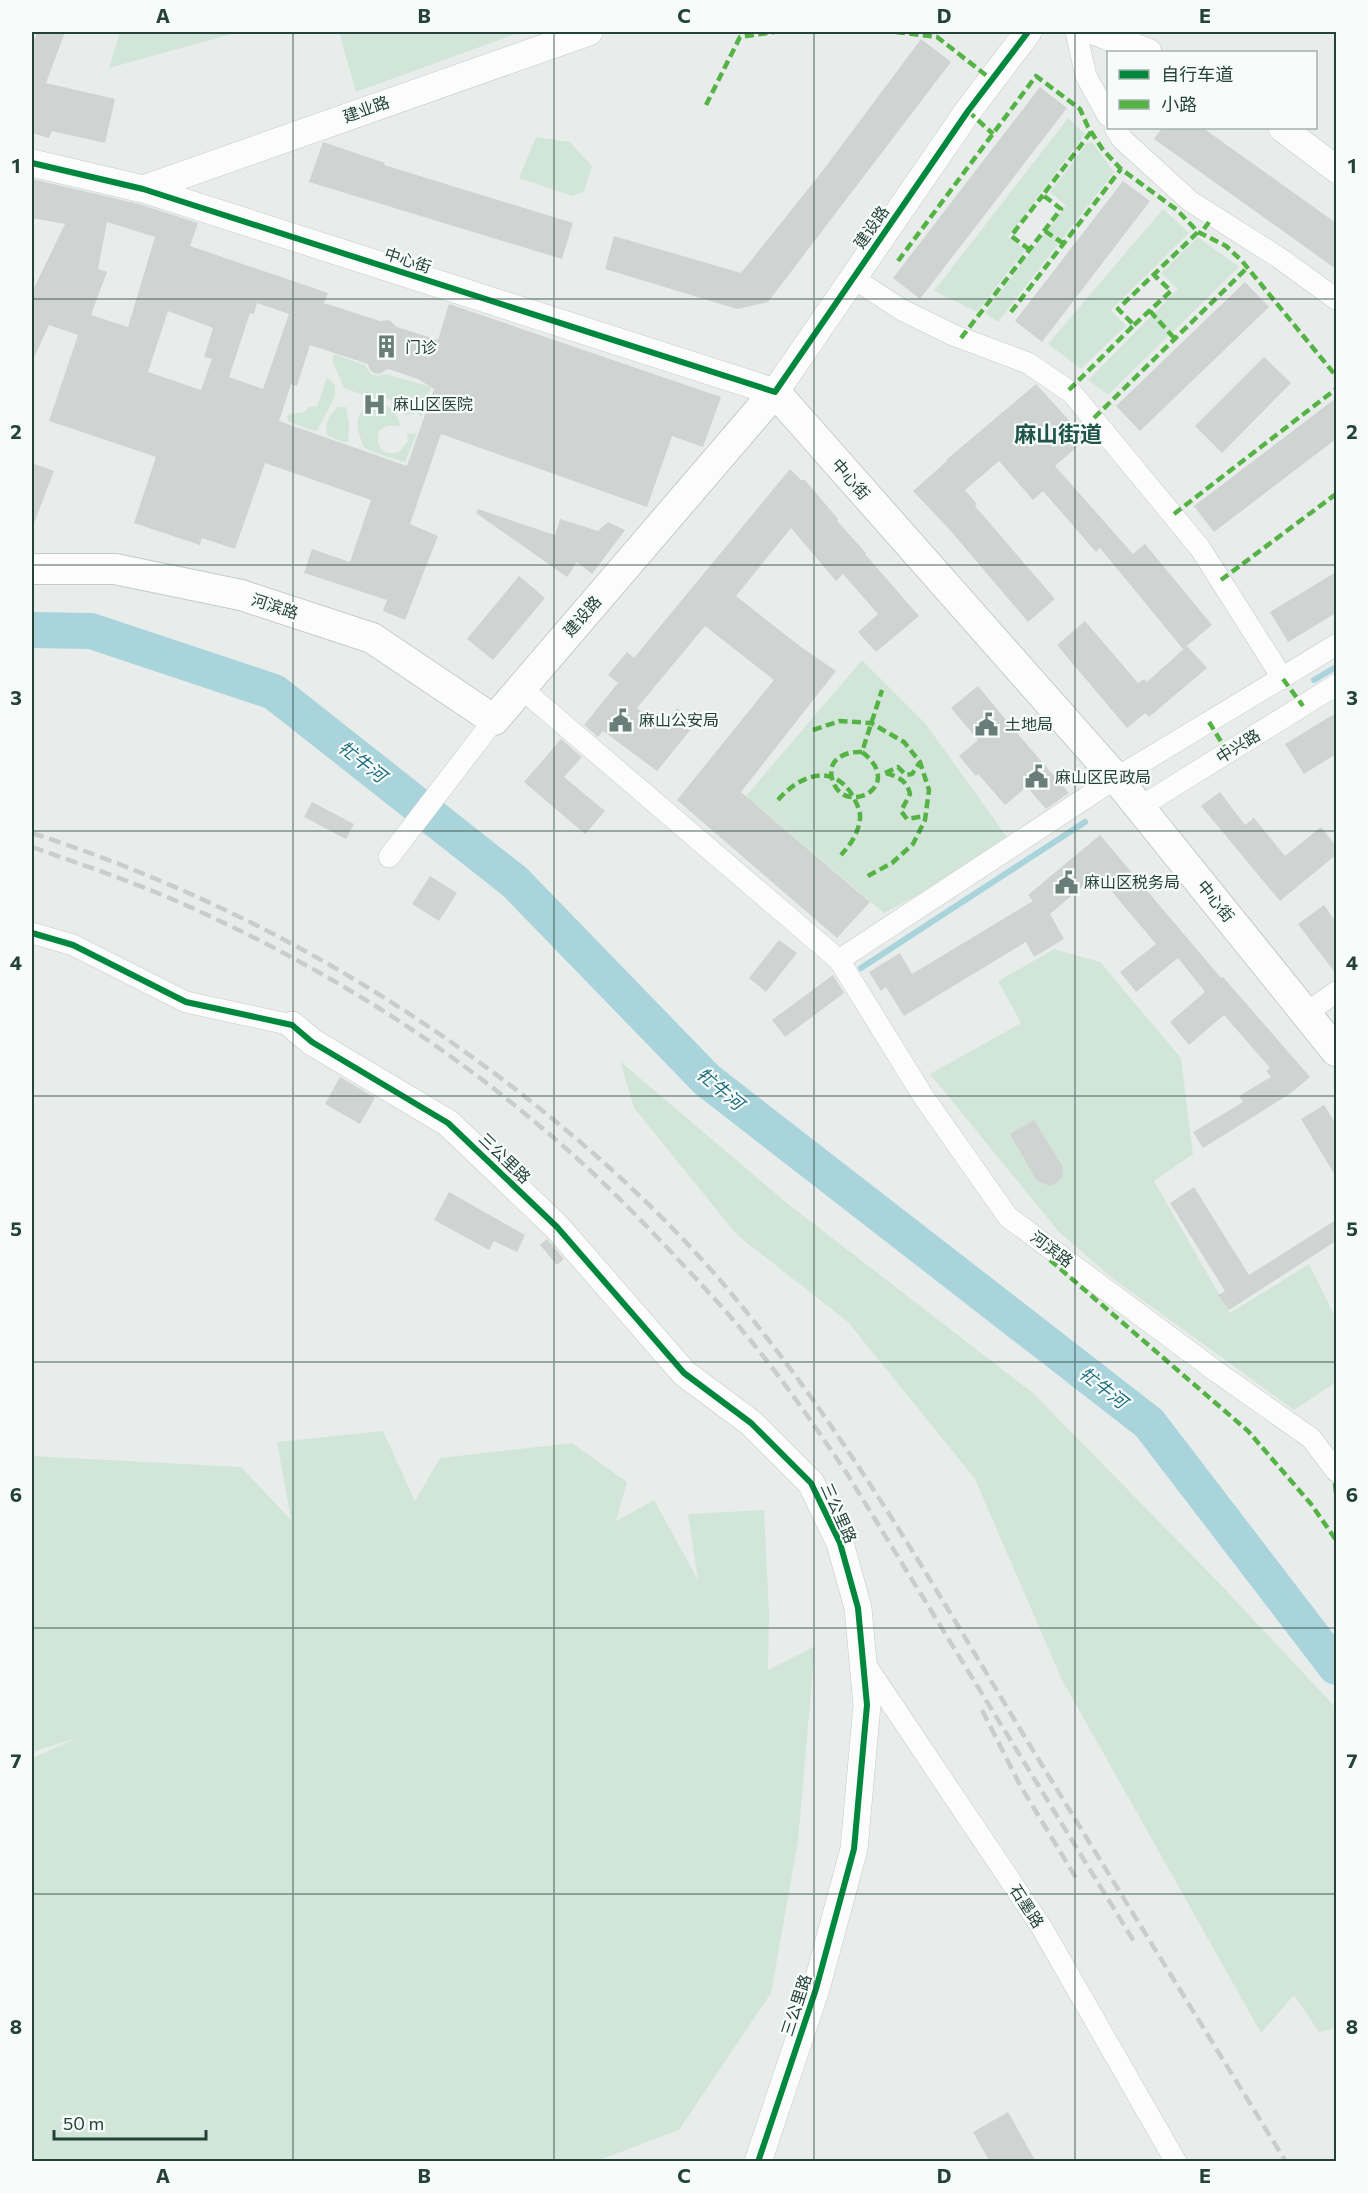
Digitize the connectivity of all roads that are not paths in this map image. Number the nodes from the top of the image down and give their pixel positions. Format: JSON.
{"nodes":[{"id":1,"x":589,"y":32,"type":"edge"},
{"id":2,"x":1028,"y":32,"type":"edge"},
{"id":3,"x":1076,"y":32,"type":"edge"},
{"id":4,"x":1096,"y":32,"type":"edge"},
{"id":5,"x":1145,"y":51,"type":"edge"},
{"id":6,"x":1107,"y":114,"type":"edge"},
{"id":7,"x":1116,"y":129,"type":"edge"},
{"id":8,"x":1283,"y":129,"type":"edge"},
{"id":9,"x":32,"y":163,"type":"edge"},
{"id":10,"x":1336,"y":169,"type":"edge"},
{"id":11,"x":143,"y":189,"type":"junction"},
{"id":12,"x":852,"y":278,"type":"junction"},
{"id":13,"x":1336,"y":299,"type":"edge"},
{"id":14,"x":775,"y":392,"type":"junction"},
{"id":15,"x":32,"y":569,"type":"edge"},
{"id":16,"x":1336,"y":645,"type":"edge"},
{"id":17,"x":1283,"y":679,"type":"junction"},
{"id":18,"x":1336,"y":686,"type":"edge"},
{"id":19,"x":521,"y":688,"type":"junction"},
{"id":20,"x":494,"y":720,"type":"junction"},
{"id":21,"x":1116,"y":778,"type":"junction"},
{"id":22,"x":1140,"y":807,"type":"junction"},
{"id":23,"x":389,"y":857,"type":"dead end"},
{"id":24,"x":32,"y":933,"type":"edge"},
{"id":25,"x":839,"y":960,"type":"junction"},
{"id":26,"x":1336,"y":992,"type":"edge"},
{"id":27,"x":1306,"y":1013,"type":"junction"},
{"id":28,"x":292,"y":1025,"type":"joint"},
{"id":29,"x":1336,"y":1051,"type":"edge"},
{"id":30,"x":1336,"y":1471,"type":"edge"},
{"id":31,"x":862,"y":1660,"type":"junction"},
{"id":32,"x":758,"y":2162,"type":"edge"},
{"id":33,"x":1176,"y":2162,"type":"edge"}],
"edges":[{"from":1,"to":11,"type":"street","name":"建业路"},
{"from":2,"to":12,"type":"street","name":"建设路"},
{"from":3,"to":6,"type":"street"},
{"from":4,"to":5,"type":"street"},
{"from":7,"to":13,"type":"street"},
{"from":8,"to":10,"type":"street"},
{"from":9,"to":11,"type":"street","name":"中心街"},
{"from":11,"to":14,"type":"street","name":"中心街"},
{"from":12,"to":14,"type":"street","name":"建设路"},
{"from":12,"to":17,"type":"street"},
{"from":14,"to":19,"type":"main road","name":"建设路"},
{"from":14,"to":21,"type":"main road","name":"中心街"},
{"from":15,"to":20,"type":"main road","name":"河滨路"},
{"from":16,"to":17,"type":"street"},
{"from":17,"to":21,"type":"street"},
{"from":18,"to":22,"type":"street","name":"中兴路"},
{"from":19,"to":20,"type":"main road","name":"建设路"},
{"from":19,"to":25,"type":"street","name":"河滨路"},
{"from":20,"to":23,"type":"street"},
{"from":21,"to":22,"type":"main road","name":"中心街"},
{"from":21,"to":25,"type":"street"},
{"from":22,"to":27,"type":"main road","name":"中心街"},
{"from":24,"to":28,"type":"street"},
{"from":25,"to":30,"type":"street","name":"河滨路"},
{"from":26,"to":27,"type":"street"},
{"from":27,"to":29,"type":"main road","name":"中心街"},
{"from":28,"to":31,"type":"street","name":"三公里路"},
{"from":31,"to":32,"type":"street","name":"三公里路"},
{"from":31,"to":33,"type":"street","name":"石墨路"}]}
